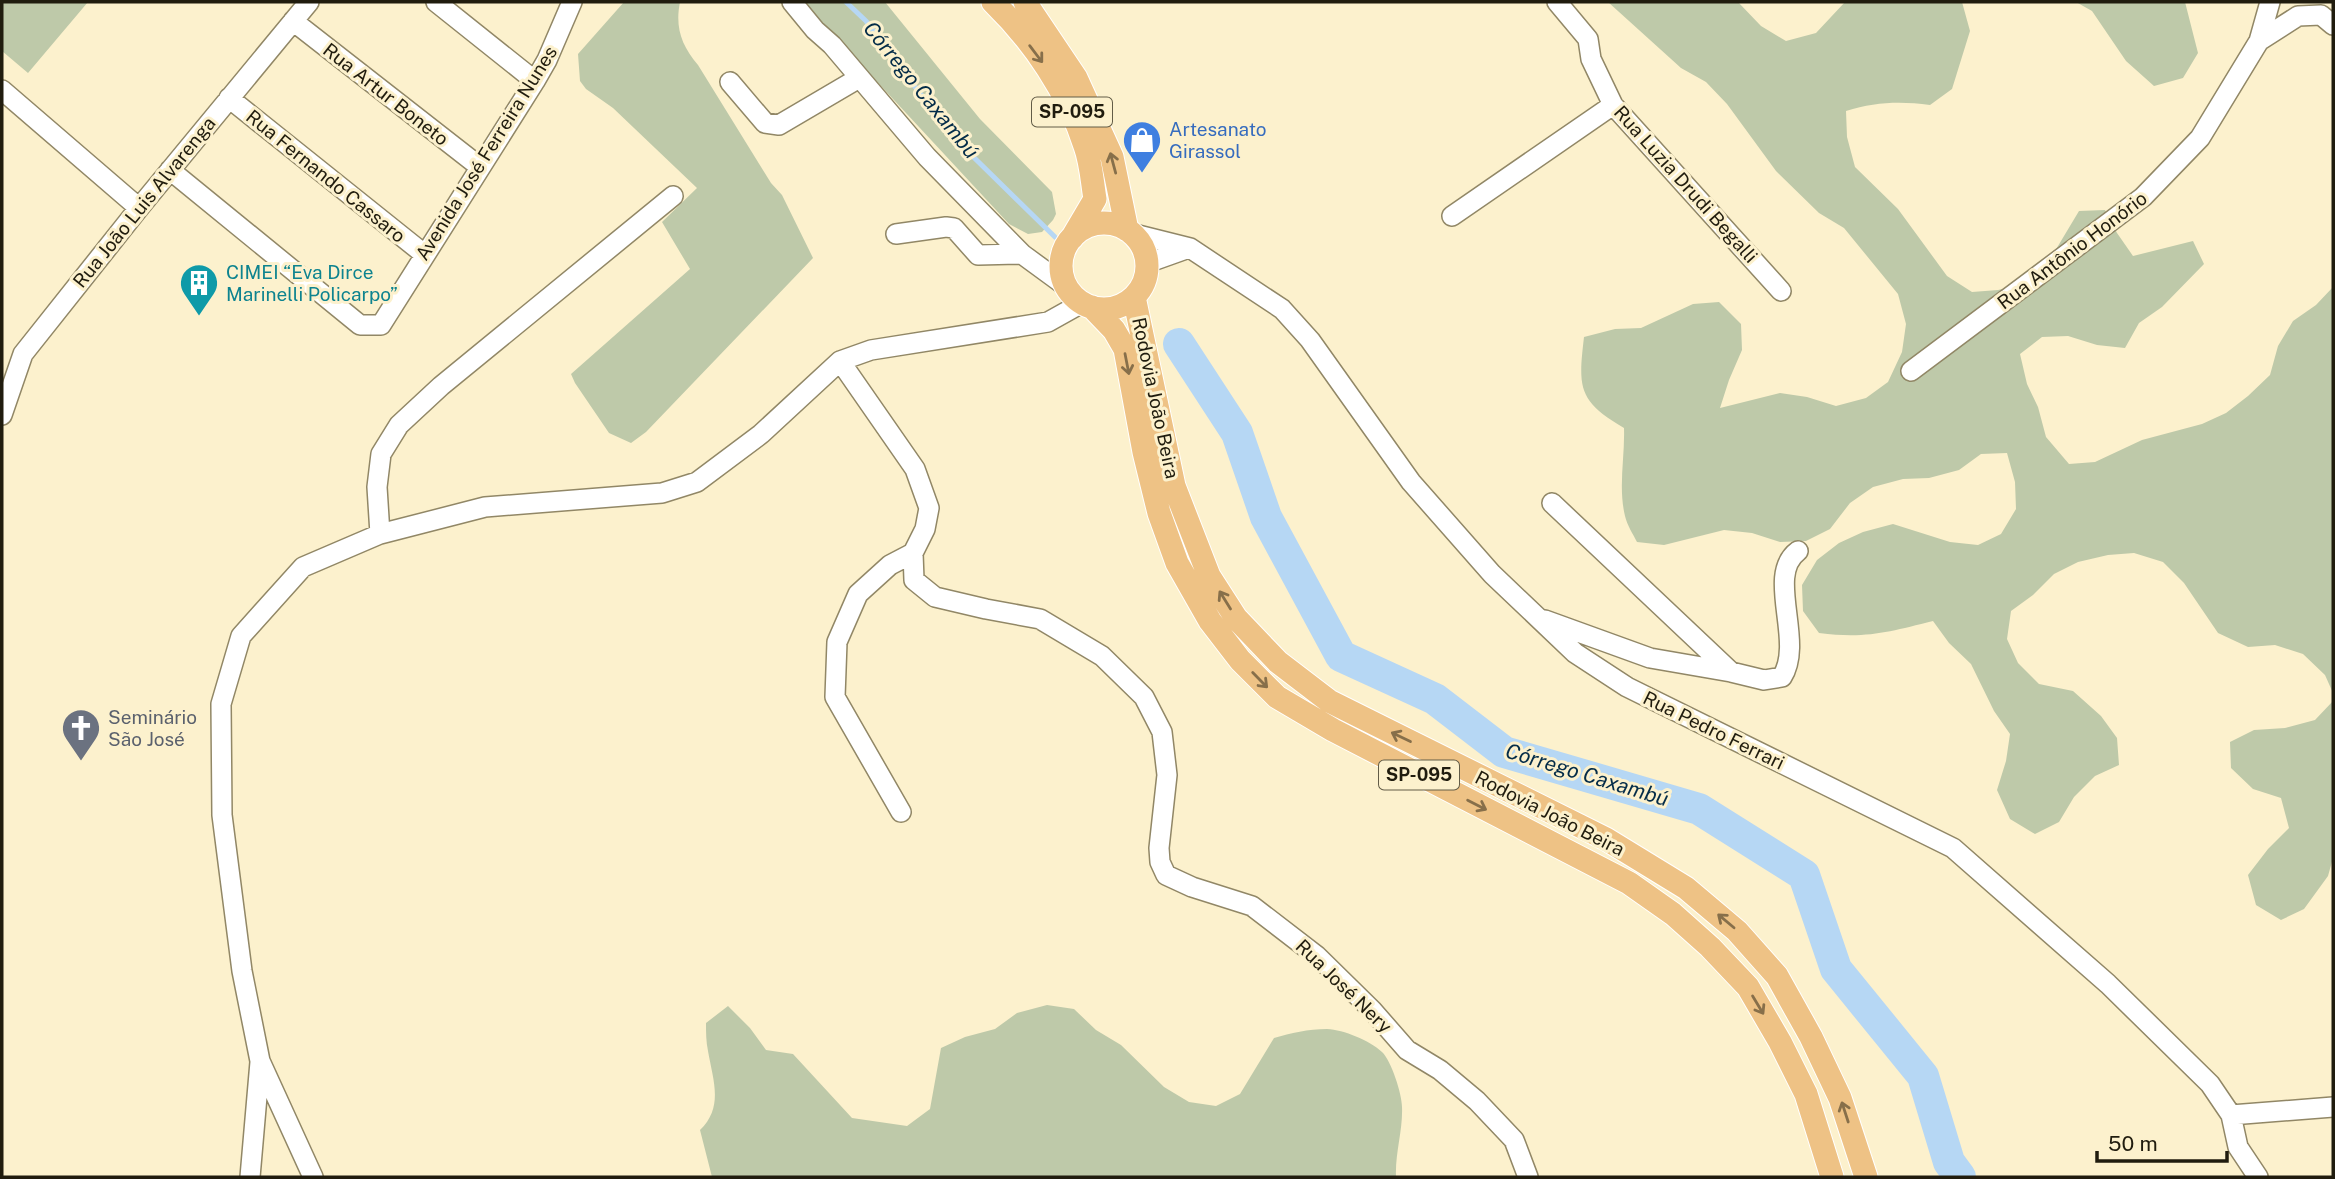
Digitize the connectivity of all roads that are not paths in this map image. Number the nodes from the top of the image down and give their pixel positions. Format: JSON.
{"nodes":[{"id":1,"x":309,"y":2,"type":"edge"},
{"id":2,"x":436,"y":2,"type":"edge"},
{"id":3,"x":572,"y":2,"type":"edge"},
{"id":4,"x":792,"y":2,"type":"edge"},
{"id":5,"x":993,"y":2,"type":"edge"},
{"id":6,"x":1026,"y":2,"type":"edge"},
{"id":7,"x":1557,"y":2,"type":"edge"},
{"id":8,"x":2270,"y":2,"type":"edge"},
{"id":9,"x":293,"y":21,"type":"junction"},
{"id":10,"x":2333,"y":25,"type":"edge"},
{"id":11,"x":2259,"y":41,"type":"junction"},
{"id":12,"x":859,"y":78,"type":"junction"},
{"id":13,"x":535,"y":81,"type":"junction"},
{"id":14,"x":730,"y":82,"type":"dead end"},
{"id":15,"x":2,"y":90,"type":"edge"},
{"id":16,"x":229,"y":98,"type":"junction"},
{"id":17,"x":1613,"y":105,"type":"junction"},
{"id":18,"x":480,"y":167,"type":"junction"},
{"id":19,"x":170,"y":170,"type":"junction"},
{"id":20,"x":673,"y":196,"type":"dead end"},
{"id":21,"x":139,"y":208,"type":"junction"},
{"id":22,"x":1452,"y":216,"type":"dead end"},
{"id":23,"x":1130,"y":232,"type":"junction"},
{"id":24,"x":896,"y":234,"type":"dead end"},
{"id":25,"x":1072,"y":238,"type":"junction"},
{"id":26,"x":1190,"y":248,"type":"junction"},
{"id":27,"x":424,"y":254,"type":"junction"},
{"id":28,"x":1022,"y":254,"type":"junction"},
{"id":29,"x":1147,"y":263,"type":"junction"},
{"id":30,"x":1782,"y":291,"type":"dead end"},
{"id":31,"x":1134,"y":297,"type":"junction"},
{"id":32,"x":1080,"y":299,"type":"junction"},
{"id":33,"x":841,"y":361,"type":"junction"},
{"id":34,"x":1911,"y":371,"type":"dead end"},
{"id":35,"x":2,"y":415,"type":"edge"},
{"id":36,"x":1552,"y":503,"type":"dead end"},
{"id":37,"x":380,"y":534,"type":"junction"},
{"id":38,"x":1798,"y":551,"type":"dead end"},
{"id":39,"x":912,"y":553,"type":"junction"},
{"id":40,"x":1537,"y":617,"type":"junction"},
{"id":41,"x":1731,"y":671,"type":"junction"},
{"id":42,"x":901,"y":812,"type":"dead end"},
{"id":43,"x":260,"y":1061,"type":"junction"},
{"id":44,"x":2333,"y":1107,"type":"edge"},
{"id":45,"x":2231,"y":1115,"type":"junction"},
{"id":46,"x":250,"y":1177,"type":"edge"},
{"id":47,"x":313,"y":1177,"type":"edge"},
{"id":48,"x":1528,"y":1177,"type":"edge"},
{"id":49,"x":1832,"y":1177,"type":"edge"},
{"id":50,"x":1866,"y":1177,"type":"edge"},
{"id":51,"x":2258,"y":1177,"type":"edge"}],
"edges":[{"from":1,"to":9,"type":"street","name":"Rua João Luis Alvarenga"},
{"from":2,"to":13,"type":"street"},
{"from":3,"to":13,"type":"street","name":"Avenida José Ferreira Nunes"},
{"from":4,"to":12,"type":"street"},
{"from":5,"to":25,"type":"main road","number":"SP-095","one_way":true},
{"from":23,"to":6,"type":"main road","number":"SP-095","one_way":true},
{"from":7,"to":17,"type":"street","name":"Rua Luzia Drudi Begalli"},
{"from":8,"to":11,"type":"street"},
{"from":9,"to":16,"type":"street","name":"Rua João Luis Alvarenga"},
{"from":9,"to":18,"type":"street","name":"Rua Artur Boneto"},
{"from":10,"to":11,"type":"street","name":"Rua Antônio Honório"},
{"from":11,"to":34,"type":"street","name":"Rua Antônio Honório"},
{"from":12,"to":14,"type":"street"},
{"from":12,"to":28,"type":"street"},
{"from":13,"to":18,"type":"street","name":"Avenida José Ferreira Nunes"},
{"from":15,"to":21,"type":"street"},
{"from":16,"to":19,"type":"street","name":"Rua João Luis Alvarenga"},
{"from":16,"to":27,"type":"street","name":"Rua Fernando Cassaro"},
{"from":17,"to":22,"type":"street"},
{"from":17,"to":30,"type":"street","name":"Rua Luzia Drudi Begalli"},
{"from":18,"to":27,"type":"street","name":"Avenida José Ferreira Nunes"},
{"from":19,"to":21,"type":"street","name":"Rua João Luis Alvarenga"},
{"from":19,"to":27,"type":"street","name":"Avenida José Ferreira Nunes"},
{"from":20,"to":37,"type":"street"},
{"from":21,"to":35,"type":"street","name":"Rua João Luis Alvarenga"},
{"from":23,"to":25,"type":"main road"},
{"from":23,"to":26,"type":"street","name":"Rua Pedro Ferrari"},
{"from":23,"to":29,"type":"main road","number":"SP-095"},
{"from":24,"to":28,"type":"street"},
{"from":25,"to":32,"type":"main road","number":"SP-095"},
{"from":26,"to":29,"type":"street"},
{"from":26,"to":40,"type":"street","name":"Rua Pedro Ferrari"},
{"from":28,"to":32,"type":"street"},
{"from":29,"to":31,"type":"main road"},
{"from":31,"to":32,"type":"main road"},
{"from":50,"to":31,"type":"main road","name":"Rodovia João Beira","number":"SP-095","one_way":true},
{"from":32,"to":33,"type":"street"},
{"from":32,"to":49,"type":"main road","name":"Rodovia João Beira","number":"SP-095","one_way":true},
{"from":33,"to":37,"type":"street"},
{"from":33,"to":39,"type":"street"},
{"from":36,"to":41,"type":"street"},
{"from":37,"to":43,"type":"street"},
{"from":38,"to":41,"type":"street"},
{"from":39,"to":42,"type":"street"},
{"from":39,"to":48,"type":"street","name":"Rua José Nery"},
{"from":40,"to":41,"type":"street"},
{"from":40,"to":45,"type":"street","name":"Rua Pedro Ferrari"},
{"from":43,"to":46,"type":"street"},
{"from":43,"to":47,"type":"street"},
{"from":44,"to":45,"type":"street"},
{"from":45,"to":51,"type":"street","name":"Rua Pedro Ferrari"}]}
